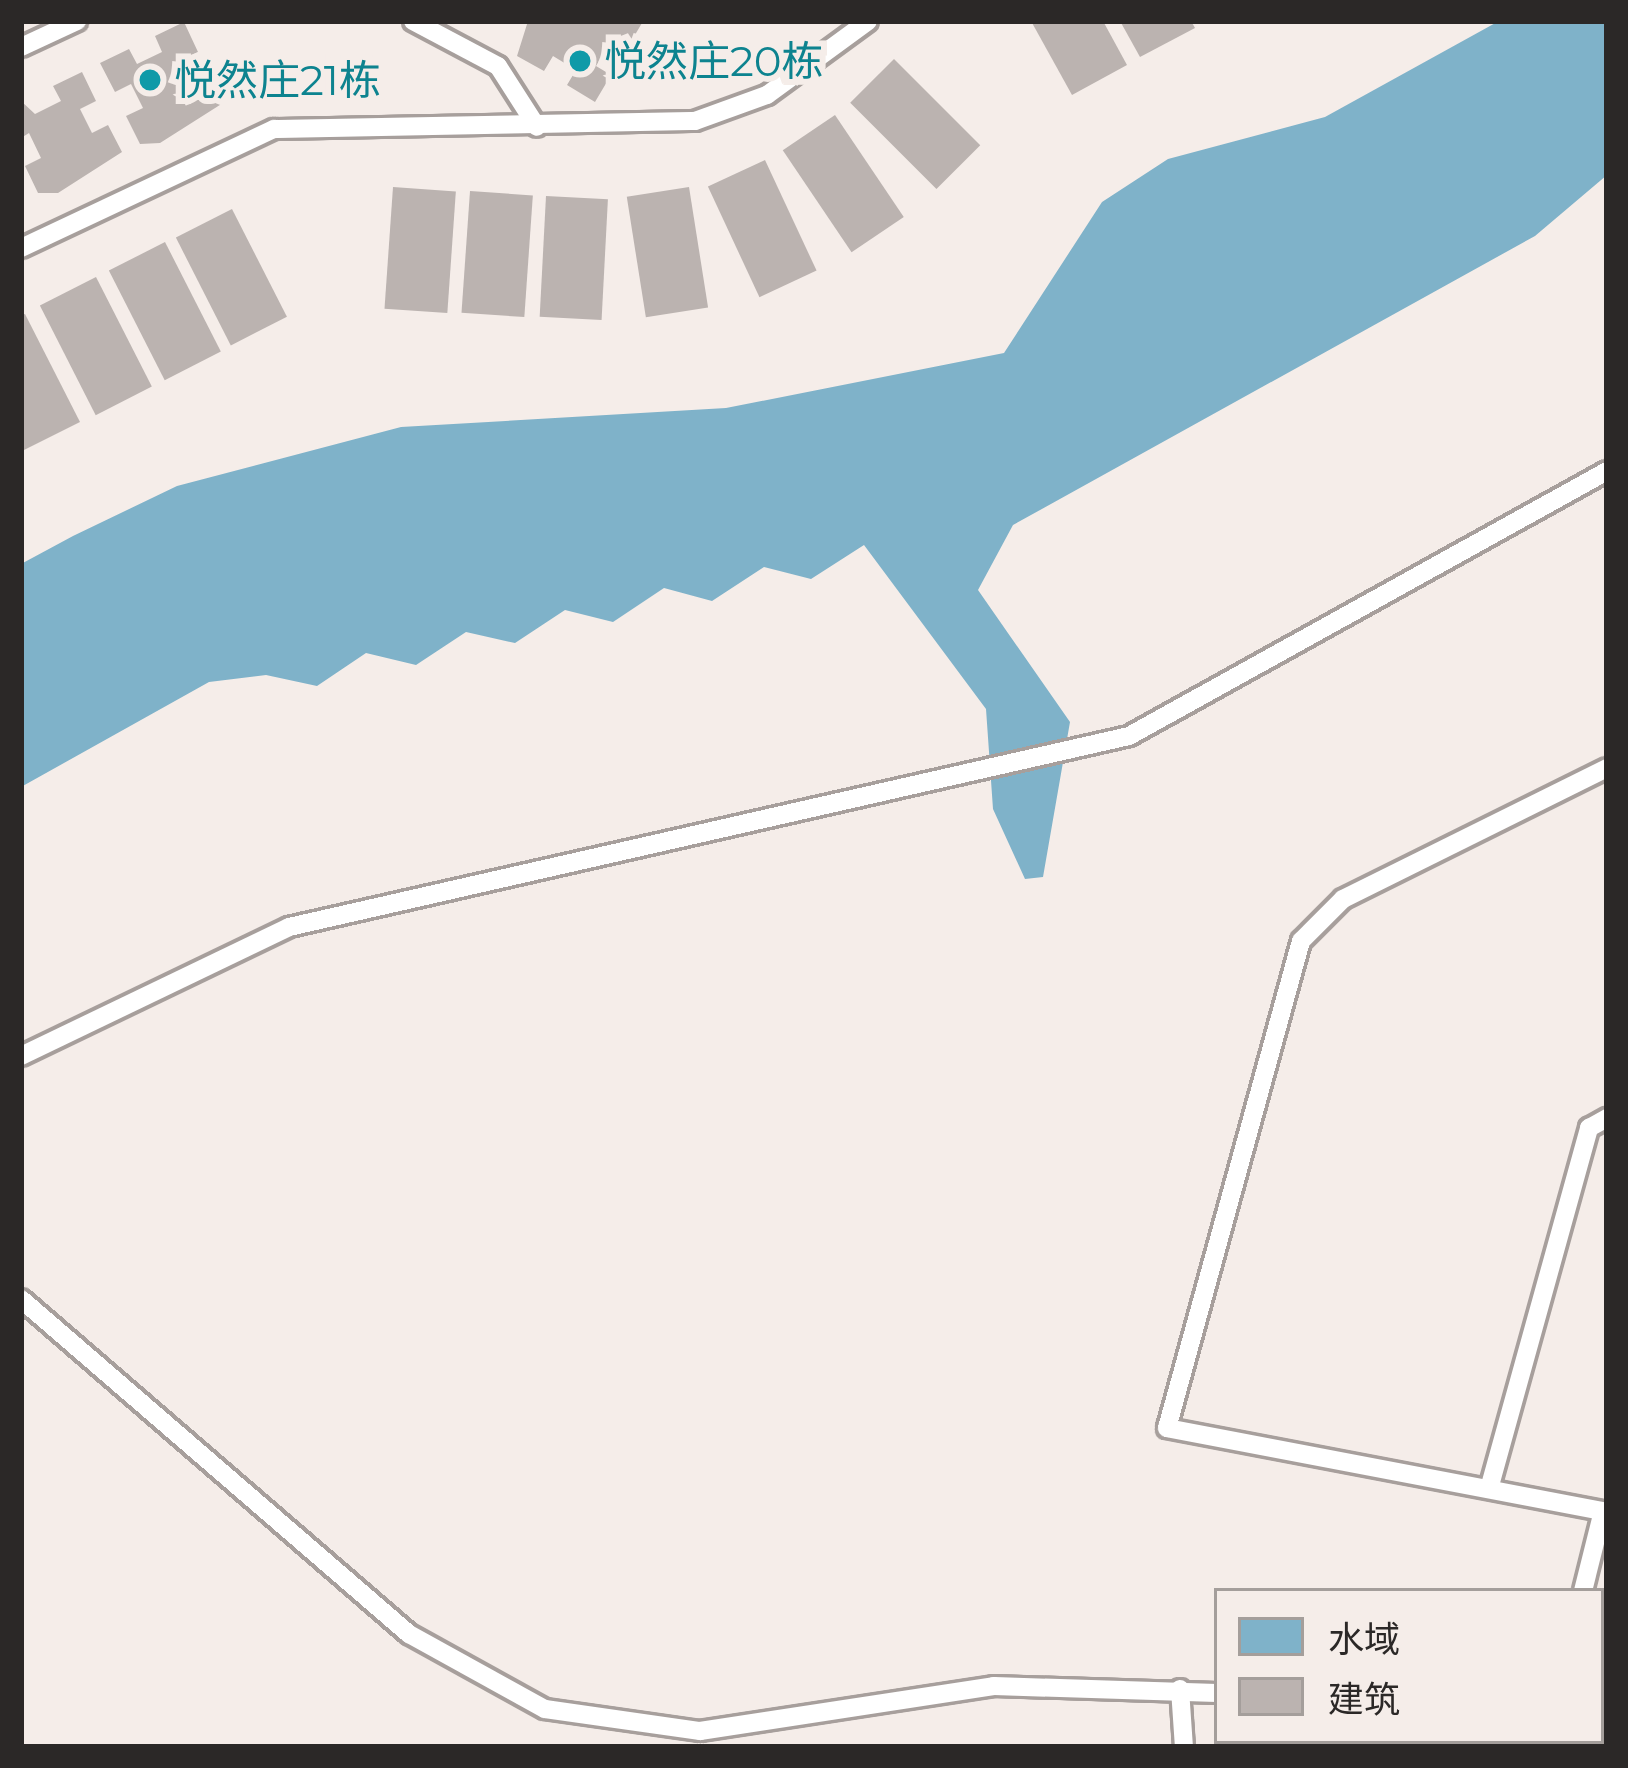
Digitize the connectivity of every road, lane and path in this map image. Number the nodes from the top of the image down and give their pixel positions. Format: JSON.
{"nodes":[{"id":1,"x":77,"y":21,"type":"edge"},
{"id":2,"x":413,"y":21,"type":"edge"},
{"id":3,"x":868,"y":21,"type":"edge"},
{"id":4,"x":21,"y":47,"type":"edge"},
{"id":5,"x":537,"y":127,"type":"junction"},
{"id":6,"x":21,"y":248,"type":"edge"},
{"id":7,"x":1607,"y":471,"type":"edge"},
{"id":8,"x":1607,"y":768,"type":"edge"},
{"id":9,"x":21,"y":1056,"type":"edge"},
{"id":10,"x":1607,"y":1118,"type":"edge"},
{"id":11,"x":21,"y":1299,"type":"edge"},
{"id":12,"x":1489,"y":1490,"type":"junction"},
{"id":13,"x":1605,"y":1512,"type":"edge"},
{"id":14,"x":1584,"y":1588,"type":"edge"},
{"id":15,"x":1180,"y":1689,"type":"junction"},
{"id":16,"x":1214,"y":1693,"type":"edge"},
{"id":17,"x":1184,"y":1747,"type":"edge"}],
"edges":[{"from":1,"to":4,"type":"lane"},
{"from":2,"to":5,"type":"lane"},
{"from":3,"to":5,"type":"lane"},
{"from":5,"to":6,"type":"lane"},
{"from":7,"to":9,"type":"lane"},
{"from":8,"to":12,"type":"lane"},
{"from":10,"to":12,"type":"lane"},
{"from":11,"to":15,"type":"lane"},
{"from":12,"to":13,"type":"lane"},
{"from":13,"to":14,"type":"lane"},
{"from":15,"to":16,"type":"lane"},
{"from":15,"to":17,"type":"lane"}]}
